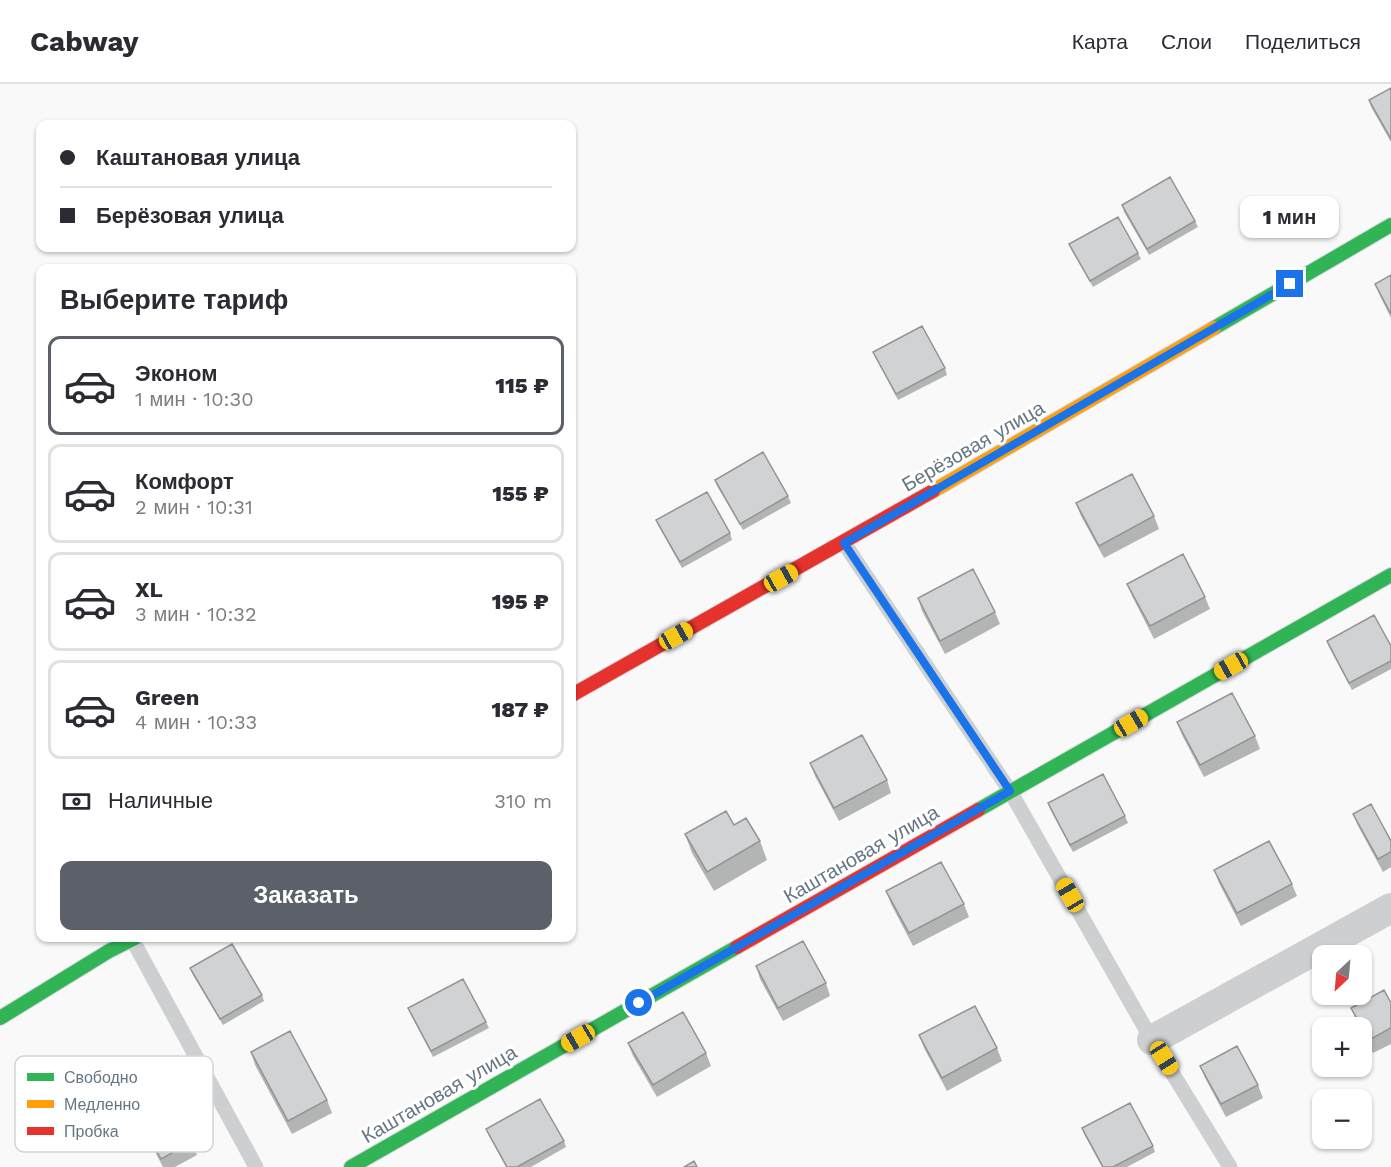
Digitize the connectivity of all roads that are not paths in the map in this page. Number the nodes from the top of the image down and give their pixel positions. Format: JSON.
{"nodes":[{"id":1,"x":1391,"y":225,"type":"edge"},
{"id":2,"x":844,"y":543,"type":"junction"},
{"id":3,"x":1391,"y":575,"type":"edge"},
{"id":4,"x":576,"y":692,"type":"edge"},
{"id":5,"x":1010,"y":791,"type":"junction"},
{"id":6,"x":1391,"y":908,"type":"edge"},
{"id":7,"x":126,"y":942,"type":"edge"},
{"id":8,"x":135,"y":942,"type":"edge"},
{"id":9,"x":0,"y":1018,"type":"edge"},
{"id":10,"x":1152,"y":1040,"type":"junction"},
{"id":11,"x":196,"y":1056,"type":"edge"},
{"id":12,"x":213,"y":1087,"type":"edge"},
{"id":13,"x":256,"y":1167,"type":"edge"},
{"id":14,"x":351,"y":1167,"type":"edge"},
{"id":15,"x":1230,"y":1167,"type":"edge"}],
"edges":[{"from":1,"to":2,"type":"street","name":"Берёзовая улица"},
{"from":2,"to":4,"type":"street","name":"Берёзовая улица"},
{"from":2,"to":5,"type":"lane"},
{"from":3,"to":5,"type":"street","name":"Каштановая улица"},
{"from":5,"to":10,"type":"lane"},
{"from":5,"to":14,"type":"street","name":"Каштановая улица"},
{"from":6,"to":10,"type":"street"},
{"from":7,"to":9,"type":"street"},
{"from":8,"to":11,"type":"lane"},
{"from":10,"to":15,"type":"lane"},
{"from":12,"to":13,"type":"lane"}]}
